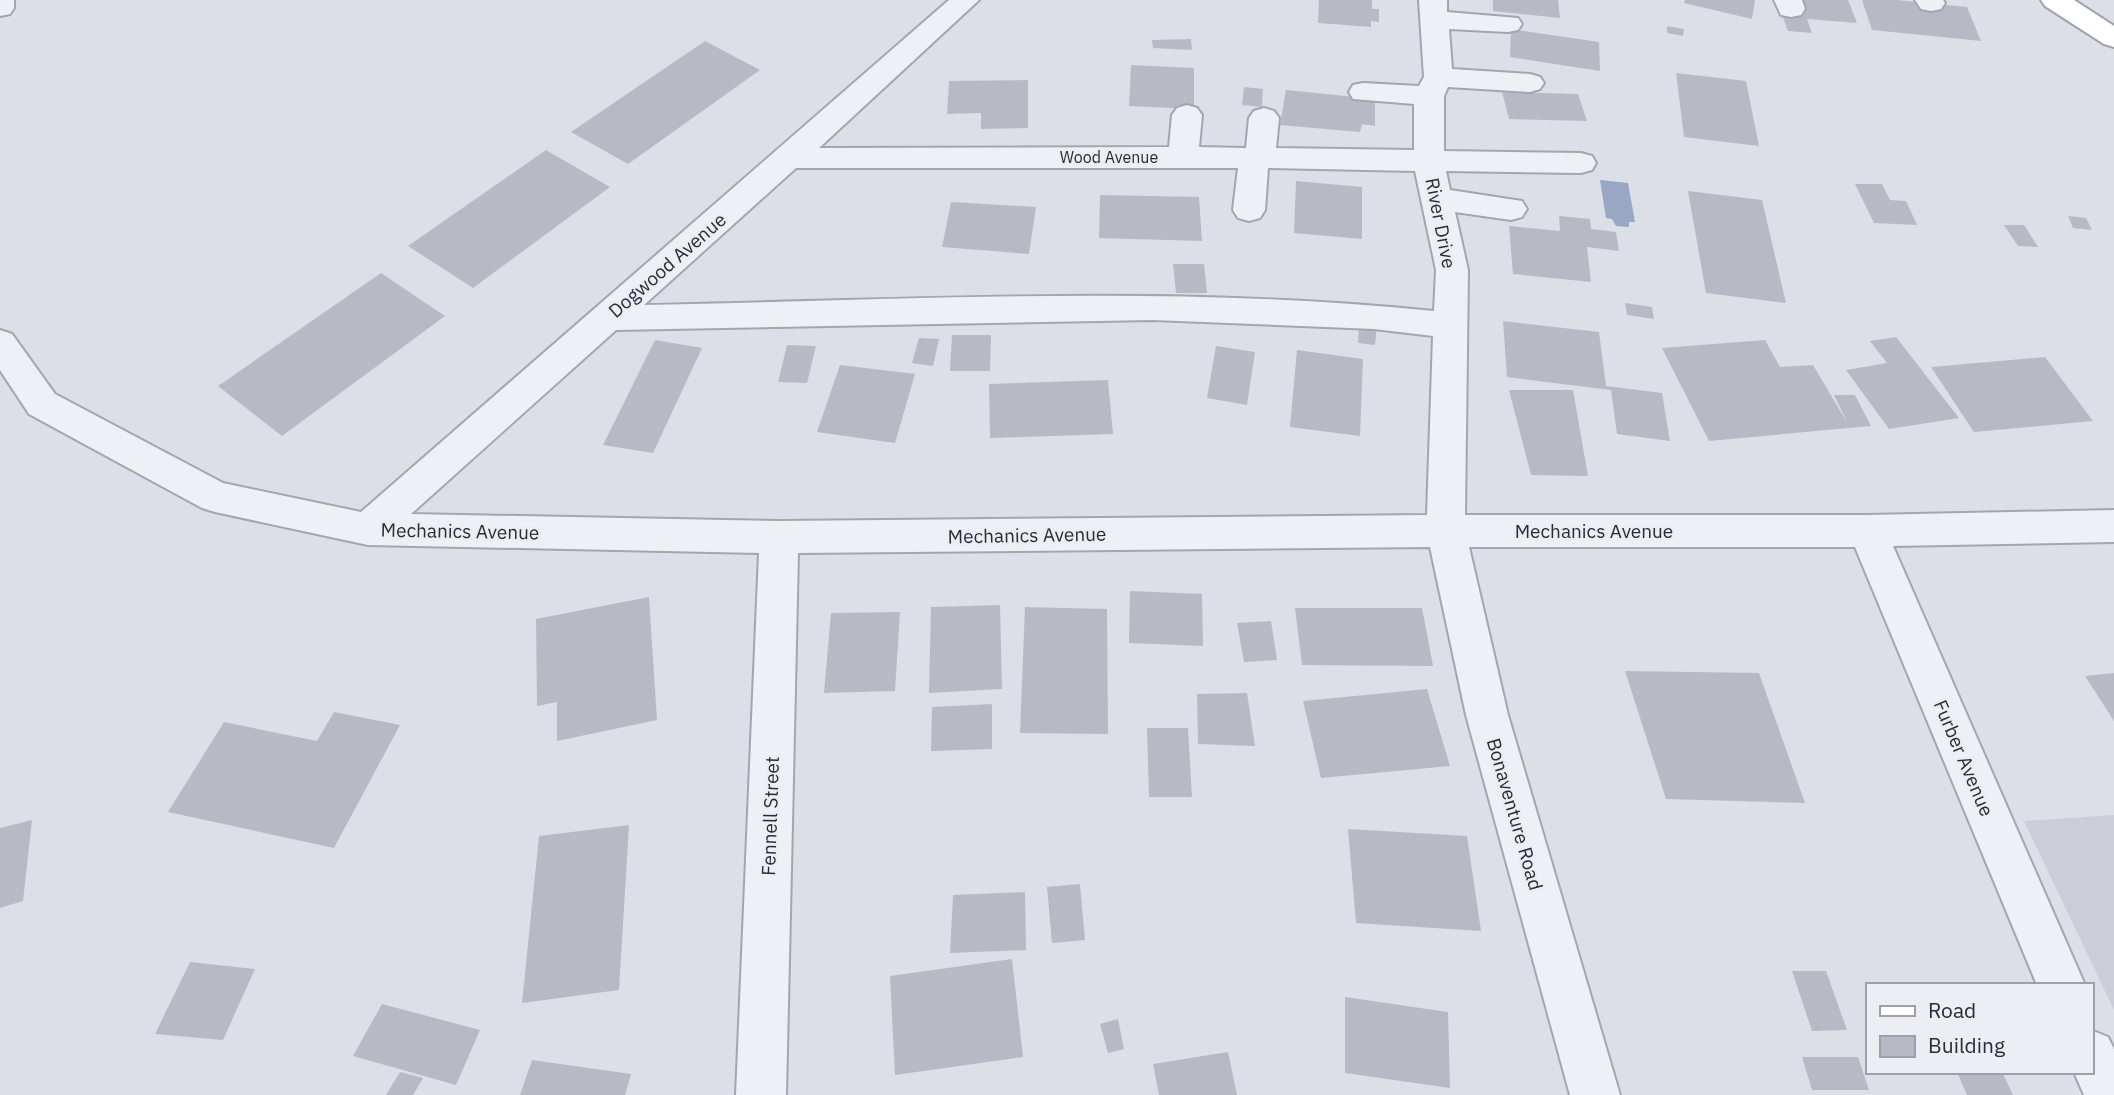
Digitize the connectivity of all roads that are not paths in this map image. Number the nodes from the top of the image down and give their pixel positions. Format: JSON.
{"nodes":[{"id":1,"x":0,"y":0,"type":"edge"},
{"id":2,"x":965,"y":0,"type":"edge"},
{"id":3,"x":2055,"y":0,"type":"edge"},
{"id":4,"x":0,"y":8,"type":"edge"},
{"id":5,"x":1434,"y":10,"type":"edge"},
{"id":6,"x":1508,"y":23,"type":"dead end"},
{"id":7,"x":2114,"y":38,"type":"edge"},
{"id":8,"x":1530,"y":83,"type":"dead end"},
{"id":9,"x":1433,"y":86,"type":"junction"},
{"id":10,"x":1363,"y":92,"type":"dead end"},
{"id":11,"x":1186,"y":115,"type":"dead end"},
{"id":12,"x":1264,"y":118,"type":"dead end"},
{"id":13,"x":1183,"y":157,"type":"junction"},
{"id":14,"x":789,"y":158,"type":"junction"},
{"id":15,"x":1257,"y":159,"type":"junction"},
{"id":16,"x":1429,"y":163,"type":"junction"},
{"id":17,"x":1581,"y":163,"type":"dead end"},
{"id":18,"x":1436,"y":199,"type":"junction"},
{"id":19,"x":1511,"y":209,"type":"dead end"},
{"id":20,"x":1249,"y":210,"type":"dead end"},
{"id":21,"x":607,"y":318,"type":"junction"},
{"id":22,"x":1450,"y":325,"type":"junction"},
{"id":23,"x":0,"y":342,"type":"edge"},
{"id":24,"x":2114,"y":526,"type":"edge"},
{"id":25,"x":368,"y":529,"type":"junction"},
{"id":26,"x":1446,"y":531,"type":"junction"},
{"id":27,"x":1867,"y":531,"type":"junction"},
{"id":28,"x":779,"y":537,"type":"junction"},
{"id":29,"x":2061,"y":983,"type":"edge"},
{"id":30,"x":2093,"y":1059,"type":"edge"},
{"id":31,"x":761,"y":1095,"type":"edge"},
{"id":32,"x":1595,"y":1095,"type":"edge"},
{"id":33,"x":2109,"y":1095,"type":"edge"}],
"edges":[{"from":1,"to":4,"type":"street"},
{"from":2,"to":14,"type":"street","name":"Dogwood Avenue"},
{"from":3,"to":7,"type":"main road"},
{"from":5,"to":6,"type":"street"},
{"from":5,"to":9,"type":"street","name":"River Drive"},
{"from":8,"to":9,"type":"street"},
{"from":9,"to":10,"type":"street"},
{"from":9,"to":16,"type":"street","name":"River Drive"},
{"from":11,"to":13,"type":"street"},
{"from":12,"to":15,"type":"street"},
{"from":13,"to":14,"type":"street","name":"Wood Avenue"},
{"from":13,"to":15,"type":"street","name":"Wood Avenue"},
{"from":14,"to":21,"type":"street","name":"Dogwood Avenue"},
{"from":15,"to":16,"type":"street","name":"Wood Avenue"},
{"from":15,"to":20,"type":"street"},
{"from":16,"to":17,"type":"street","name":"Wood Avenue"},
{"from":16,"to":18,"type":"street","name":"River Drive"},
{"from":18,"to":19,"type":"street"},
{"from":18,"to":22,"type":"street","name":"River Drive"},
{"from":21,"to":22,"type":"street"},
{"from":21,"to":25,"type":"street","name":"Dogwood Avenue"},
{"from":22,"to":26,"type":"street","name":"River Drive"},
{"from":23,"to":25,"type":"street","name":"Mechanics Avenue"},
{"from":24,"to":27,"type":"street","name":"Mechanics Avenue"},
{"from":25,"to":28,"type":"street","name":"Mechanics Avenue"},
{"from":26,"to":27,"type":"street","name":"Mechanics Avenue"},
{"from":26,"to":28,"type":"street","name":"Mechanics Avenue"},
{"from":26,"to":32,"type":"street","name":"Bonaventure Road"},
{"from":27,"to":29,"type":"street","name":"Furber Avenue"},
{"from":28,"to":31,"type":"street","name":"Fennell Street"},
{"from":30,"to":33,"type":"street"}]}
